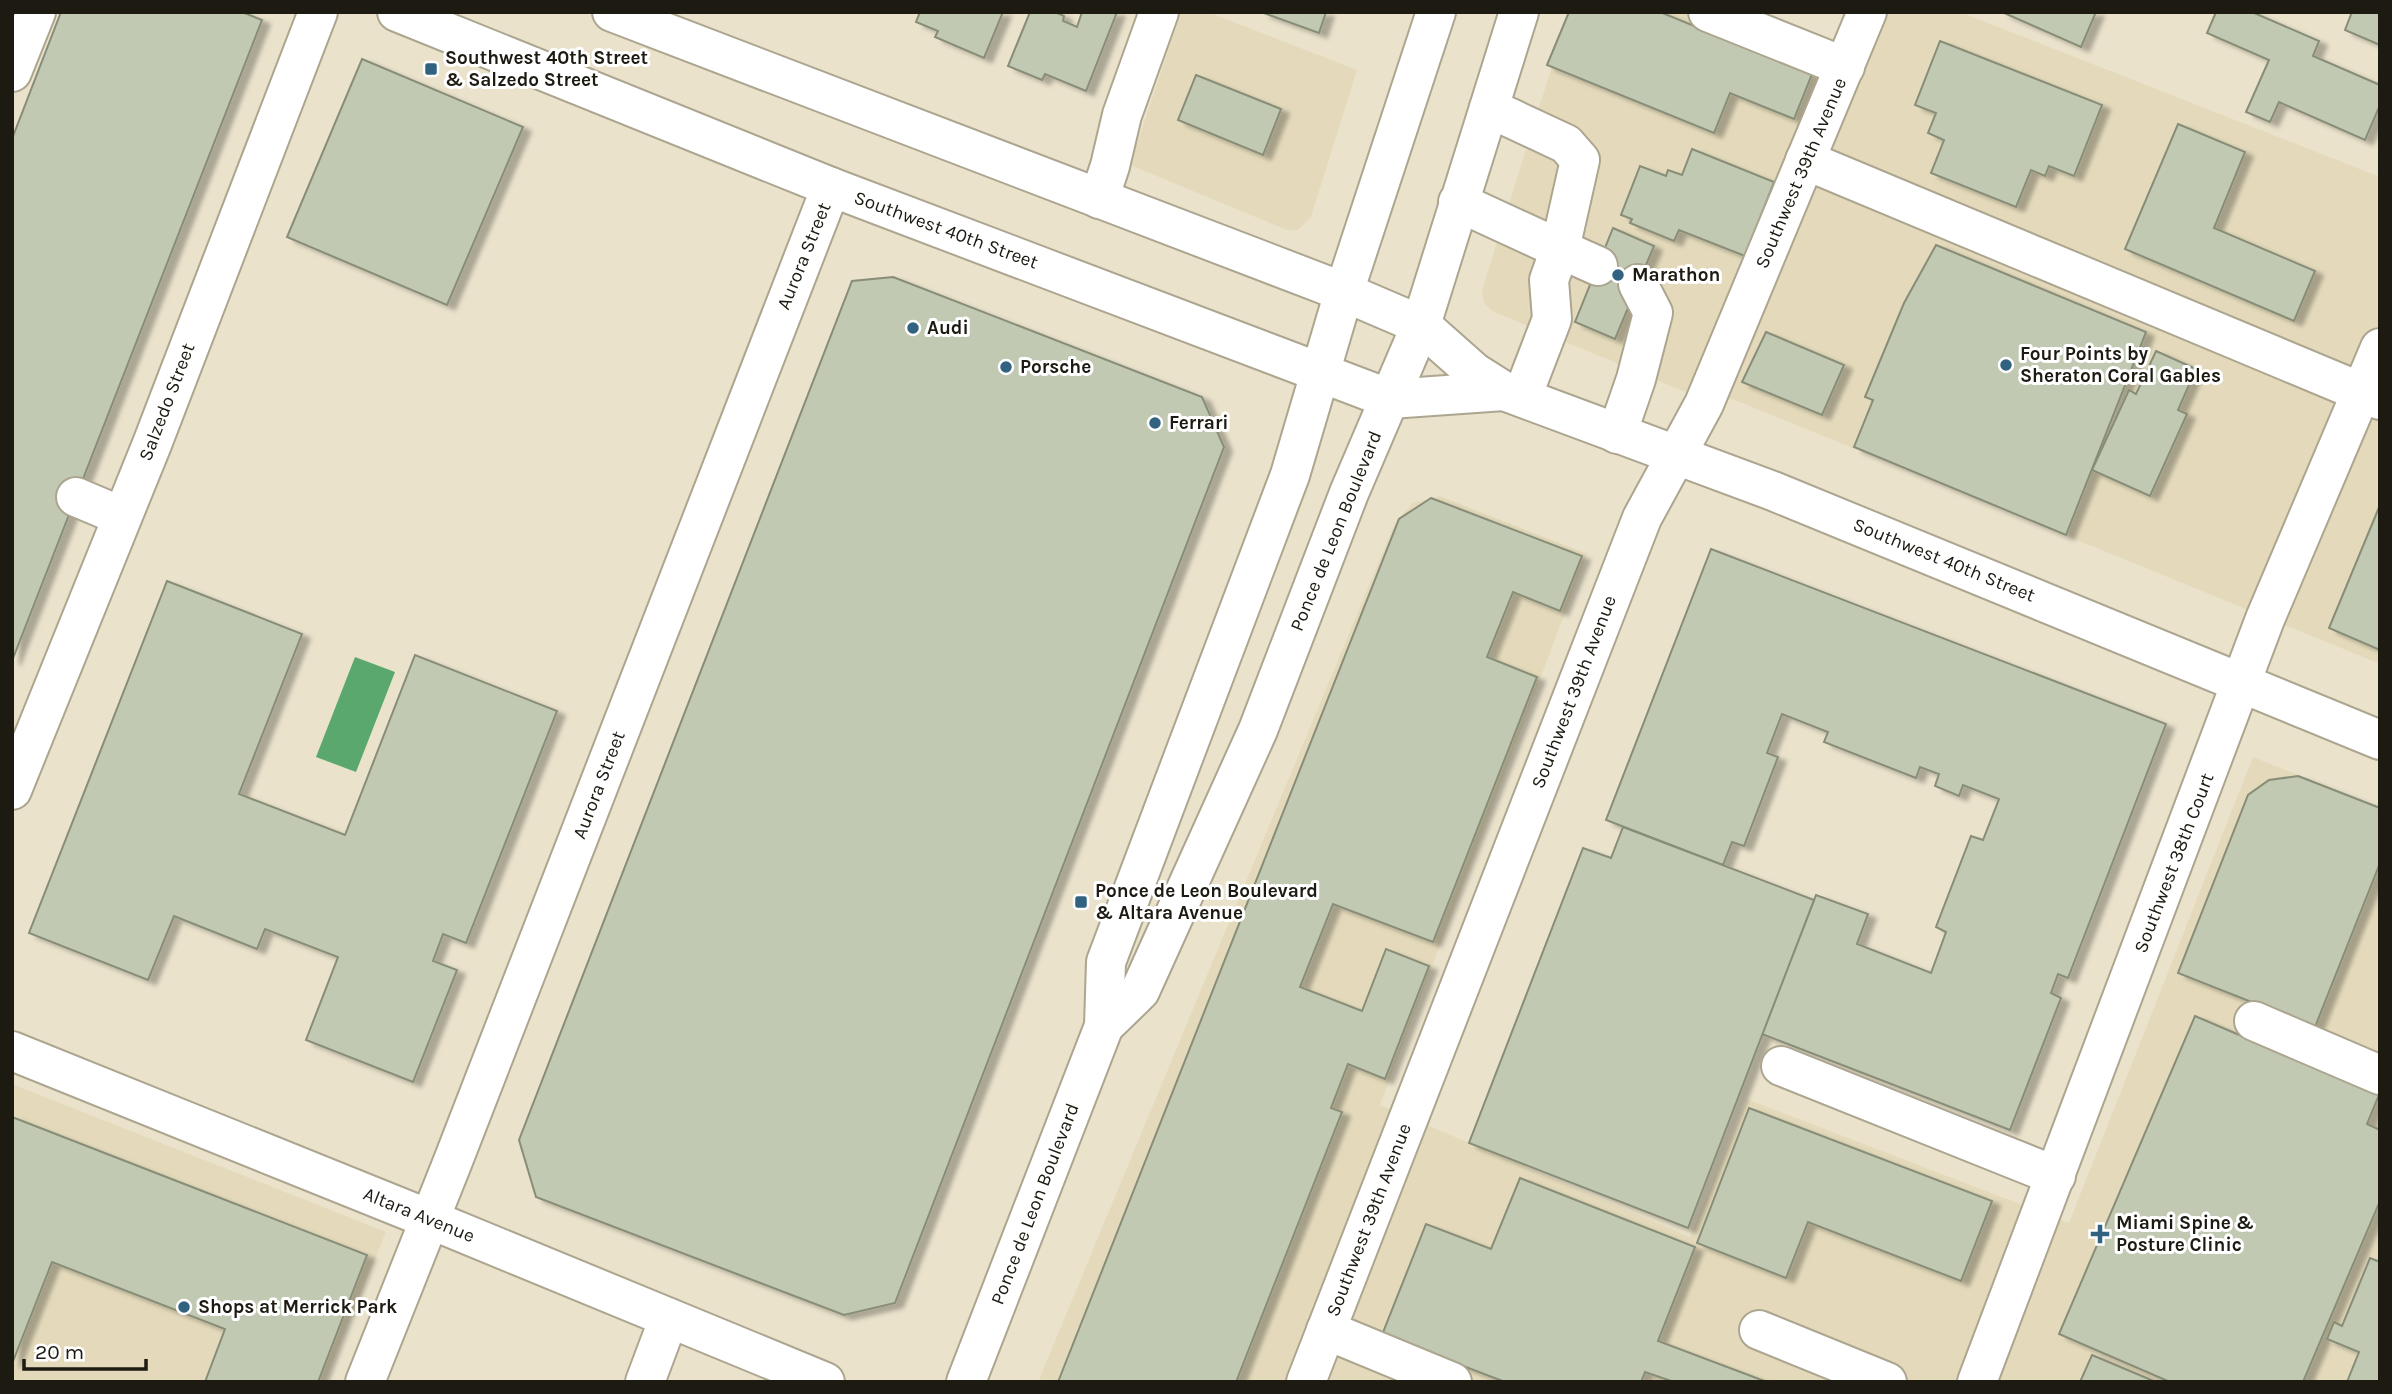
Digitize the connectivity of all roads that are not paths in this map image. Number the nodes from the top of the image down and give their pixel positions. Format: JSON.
{"nodes":[{"id":1,"x":36,"y":12,"type":"edge"},
{"id":2,"x":318,"y":12,"type":"edge"},
{"id":3,"x":397,"y":12,"type":"edge"},
{"id":4,"x":612,"y":12,"type":"edge"},
{"id":5,"x":1158,"y":12,"type":"edge"},
{"id":6,"x":1436,"y":12,"type":"edge"},
{"id":7,"x":1519,"y":12,"type":"edge"},
{"id":8,"x":1707,"y":12,"type":"edge"},
{"id":9,"x":1867,"y":12,"type":"edge"},
{"id":10,"x":1845,"y":67,"type":"junction"},
{"id":11,"x":12,"y":72,"type":"edge"},
{"id":12,"x":1489,"y":108,"type":"junction"},
{"id":13,"x":1805,"y":160,"type":"junction"},
{"id":14,"x":831,"y":187,"type":"junction"},
{"id":15,"x":1099,"y":199,"type":"junction"},
{"id":16,"x":1458,"y":202,"type":"junction"},
{"id":17,"x":1560,"y":249,"type":"junction"},
{"id":18,"x":1598,"y":266,"type":"dead end"},
{"id":19,"x":1638,"y":284,"type":"dead end"},
{"id":20,"x":1344,"y":292,"type":"junction"},
{"id":21,"x":1421,"y":325,"type":"junction"},
{"id":22,"x":2380,"y":348,"type":"edge"},
{"id":23,"x":1321,"y":372,"type":"junction"},
{"id":24,"x":1513,"y":394,"type":"junction"},
{"id":25,"x":2371,"y":396,"type":"edge"},
{"id":26,"x":1390,"y":399,"type":"junction"},
{"id":27,"x":1617,"y":434,"type":"junction"},
{"id":28,"x":1676,"y":455,"type":"junction"},
{"id":29,"x":76,"y":497,"type":"dead end"},
{"id":30,"x":121,"y":516,"type":"junction"},
{"id":31,"x":2242,"y":683,"type":"junction"},
{"id":32,"x":2380,"y":740,"type":"edge"},
{"id":33,"x":12,"y":790,"type":"edge"},
{"id":34,"x":2254,"y":1021,"type":"dead end"},
{"id":35,"x":1104,"y":1026,"type":"junction"},
{"id":36,"x":12,"y":1051,"type":"edge"},
{"id":37,"x":1781,"y":1066,"type":"dead end"},
{"id":38,"x":2380,"y":1075,"type":"edge"},
{"id":39,"x":2056,"y":1176,"type":"junction"},
{"id":40,"x":429,"y":1219,"type":"junction"},
{"id":41,"x":669,"y":1318,"type":"junction"},
{"id":42,"x":1326,"y":1330,"type":"junction"},
{"id":43,"x":1759,"y":1330,"type":"dead end"},
{"id":44,"x":365,"y":1382,"type":"edge"},
{"id":45,"x":645,"y":1382,"type":"edge"},
{"id":46,"x":825,"y":1382,"type":"edge"},
{"id":47,"x":966,"y":1382,"type":"edge"},
{"id":48,"x":1306,"y":1382,"type":"edge"},
{"id":49,"x":1452,"y":1382,"type":"edge"},
{"id":50,"x":1887,"y":1382,"type":"edge"},
{"id":51,"x":1977,"y":1382,"type":"edge"}],
"edges":[{"from":1,"to":11,"type":"street"},
{"from":2,"to":30,"type":"street","name":"Salzedo Street"},
{"from":3,"to":14,"type":"street","name":"Southwest 40th Street"},
{"from":4,"to":15,"type":"street","name":"Southwest 40th Street"},
{"from":5,"to":15,"type":"street"},
{"from":6,"to":20,"type":"street","name":"Ponce de Leon Boulevard"},
{"from":7,"to":12,"type":"street","name":"Ponce de Leon Boulevard"},
{"from":8,"to":10,"type":"street"},
{"from":9,"to":10,"type":"street","name":"Southwest 39th Avenue"},
{"from":10,"to":13,"type":"street","name":"Southwest 39th Avenue"},
{"from":12,"to":16,"type":"street","name":"Ponce de Leon Boulevard"},
{"from":12,"to":17,"type":"street"},
{"from":13,"to":25,"type":"street"},
{"from":13,"to":28,"type":"street","name":"Southwest 39th Avenue"},
{"from":14,"to":23,"type":"street","name":"Southwest 40th Street"},
{"from":14,"to":40,"type":"street","name":"Aurora Street"},
{"from":15,"to":20,"type":"street","name":"Southwest 40th Street"},
{"from":16,"to":17,"type":"street"},
{"from":16,"to":21,"type":"street","name":"Ponce de Leon Boulevard"},
{"from":17,"to":18,"type":"street"},
{"from":17,"to":24,"type":"street"},
{"from":19,"to":27,"type":"street"},
{"from":20,"to":21,"type":"street","name":"Southwest 40th Street"},
{"from":20,"to":23,"type":"street","name":"Ponce de Leon Boulevard"},
{"from":21,"to":24,"type":"street","name":"Southwest 40th Street"},
{"from":21,"to":26,"type":"street","name":"Ponce de Leon Boulevard"},
{"from":22,"to":25,"type":"street","name":"Southwest 38th Court"},
{"from":23,"to":26,"type":"street","name":"Southwest 40th Street"},
{"from":23,"to":35,"type":"street","name":"Ponce de Leon Boulevard"},
{"from":24,"to":26,"type":"street","name":"Southwest 40th Street"},
{"from":24,"to":27,"type":"street","name":"Southwest 40th Street"},
{"from":25,"to":31,"type":"street","name":"Southwest 38th Court"},
{"from":26,"to":35,"type":"street","name":"Ponce de Leon Boulevard"},
{"from":27,"to":28,"type":"street","name":"Southwest 40th Street"},
{"from":28,"to":31,"type":"street","name":"Southwest 40th Street"},
{"from":28,"to":42,"type":"street","name":"Southwest 39th Avenue"},
{"from":29,"to":30,"type":"street"},
{"from":30,"to":33,"type":"street","name":"Salzedo Street"},
{"from":31,"to":32,"type":"street","name":"Southwest 40th Street"},
{"from":31,"to":39,"type":"street","name":"Southwest 38th Court"},
{"from":34,"to":38,"type":"street"},
{"from":35,"to":47,"type":"street","name":"Ponce de Leon Boulevard"},
{"from":36,"to":40,"type":"street","name":"Altara Avenue"},
{"from":37,"to":39,"type":"street"},
{"from":39,"to":51,"type":"street","name":"Southwest 38th Court"},
{"from":40,"to":41,"type":"street","name":"Altara Avenue"},
{"from":40,"to":44,"type":"street","name":"Aurora Street"},
{"from":41,"to":45,"type":"street"},
{"from":41,"to":46,"type":"street","name":"Altara Avenue"},
{"from":42,"to":48,"type":"street","name":"Southwest 39th Avenue"},
{"from":42,"to":49,"type":"street"},
{"from":43,"to":50,"type":"street"}]}
